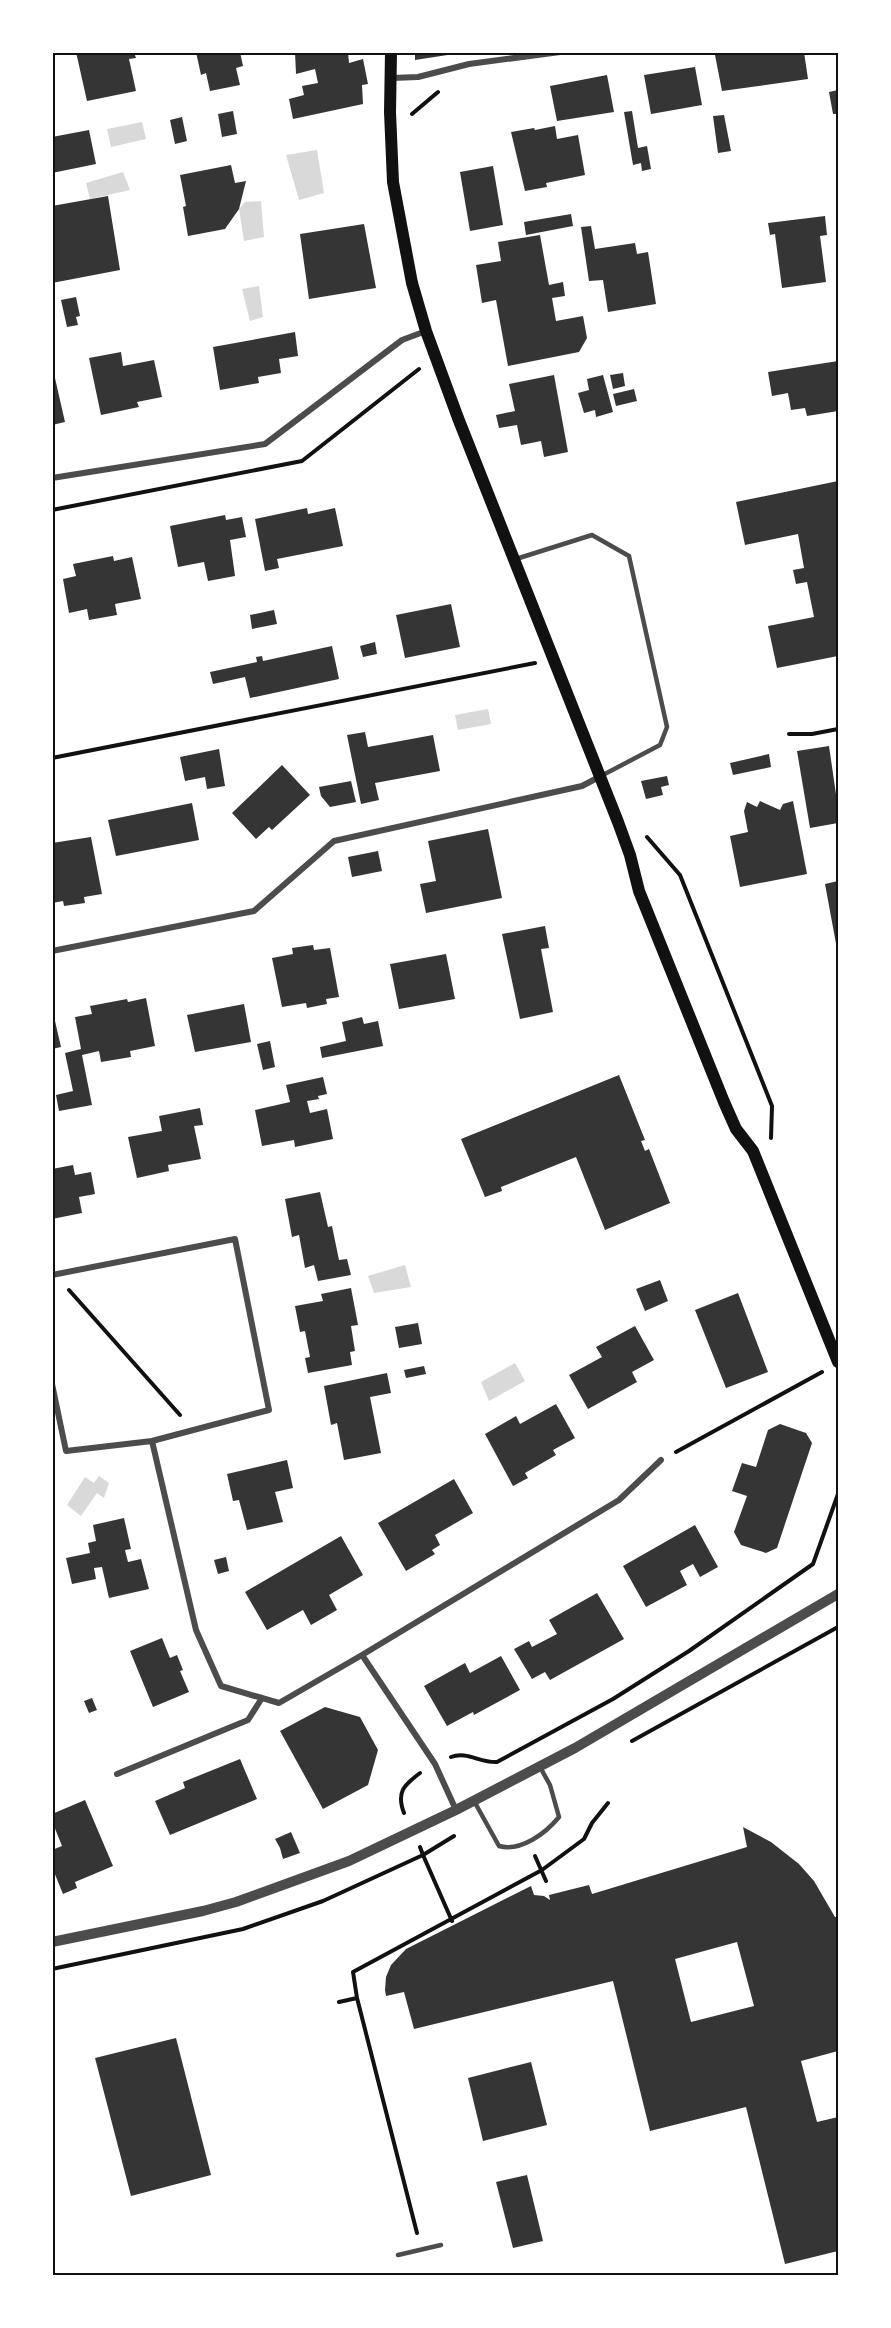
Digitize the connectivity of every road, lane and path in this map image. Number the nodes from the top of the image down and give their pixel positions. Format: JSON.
{"nodes":[{"id":1,"x":391,"y":52,"type":"edge"},
{"id":2,"x":560,"y":52,"type":"edge"},
{"id":3,"x":392,"y":78,"type":"junction"},
{"id":4,"x":426,"y":332,"type":"junction"},
{"id":5,"x":52,"y":478,"type":"edge"},
{"id":6,"x":513,"y":560,"type":"junction"},
{"id":7,"x":551,"y":658,"type":"junction"},
{"id":8,"x":838,"y":729,"type":"edge"},
{"id":9,"x":789,"y":734,"type":"dead end"},
{"id":10,"x":52,"y":758,"type":"edge"},
{"id":11,"x":601,"y":776,"type":"junction"},
{"id":12,"x":643,"y":828,"type":"dead end"},
{"id":13,"x":52,"y":951,"type":"edge"},
{"id":14,"x":770,"y":1146,"type":"dead end"},
{"id":15,"x":54,"y":1275,"type":"edge"},
{"id":16,"x":833,"y":1365,"type":"edge"},
{"id":17,"x":52,"y":1384,"type":"edge"},
{"id":18,"x":192,"y":1429,"type":"junction"},
{"id":19,"x":152,"y":1441,"type":"junction"},
{"id":20,"x":661,"y":1460,"type":"joint"},
{"id":21,"x":838,"y":1494,"type":"edge"},
{"id":22,"x":813,"y":1564,"type":"dead end"},
{"id":23,"x":838,"y":1594,"type":"edge"},
{"id":24,"x":362,"y":1655,"type":"junction"},
{"id":25,"x":262,"y":1698,"type":"junction"},
{"id":26,"x":540,"y":1767,"type":"junction"},
{"id":27,"x":117,"y":1774,"type":"dead end"},
{"id":28,"x":474,"y":1801,"type":"junction"},
{"id":29,"x":608,"y":1803,"type":"dead end"},
{"id":30,"x":456,"y":1810,"type":"junction"},
{"id":31,"x":527,"y":1842,"type":"junction"},
{"id":32,"x":423,"y":1855,"type":"dead end"},
{"id":33,"x":542,"y":1870,"type":"junction"},
{"id":34,"x":546,"y":1881,"type":"dead end"},
{"id":35,"x":452,"y":1921,"type":"junction"},
{"id":36,"x":52,"y":1942,"type":"edge"},
{"id":37,"x":357,"y":1998,"type":"junction"},
{"id":38,"x":339,"y":2002,"type":"dead end"},
{"id":39,"x":441,"y":2245,"type":"dead end"},
{"id":40,"x":421,"y":2250,"type":"junction"},
{"id":41,"x":398,"y":2255,"type":"dead end"}],
"edges":[{"from":1,"to":3,"type":"main road"},
{"from":2,"to":3,"type":"street"},
{"from":3,"to":4,"type":"main road"},
{"from":4,"to":5,"type":"street"},
{"from":4,"to":6,"type":"main road"},
{"from":6,"to":7,"type":"main road"},
{"from":6,"to":11,"type":"lane"},
{"from":7,"to":10,"type":"path"},
{"from":7,"to":11,"type":"main road"},
{"from":8,"to":9,"type":"path"},
{"from":11,"to":13,"type":"street"},
{"from":11,"to":16,"type":"main road"},
{"from":12,"to":14,"type":"path"},
{"from":15,"to":18,"type":"path"},
{"from":15,"to":18,"type":"street"},
{"from":16,"to":20,"type":"path"},
{"from":17,"to":19,"type":"street"},
{"from":18,"to":19,"type":"street"},
{"from":19,"to":25,"type":"street"},
{"from":20,"to":24,"type":"street"},
{"from":21,"to":22,"type":"path"},
{"from":23,"to":26,"type":"street"},
{"from":24,"to":25,"type":"street"},
{"from":24,"to":30,"type":"street"},
{"from":25,"to":27,"type":"street"},
{"from":26,"to":28,"type":"street"},
{"from":26,"to":31,"type":"lane"},
{"from":28,"to":30,"type":"street"},
{"from":28,"to":31,"type":"lane"},
{"from":29,"to":33,"type":"path"},
{"from":30,"to":36,"type":"street"},
{"from":31,"to":33,"type":"path"},
{"from":32,"to":35,"type":"path"},
{"from":33,"to":34,"type":"path"},
{"from":33,"to":35,"type":"path"},
{"from":35,"to":37,"type":"path"},
{"from":37,"to":38,"type":"path"},
{"from":37,"to":40,"type":"path"},
{"from":39,"to":40,"type":"lane"},
{"from":40,"to":41,"type":"lane"}]}
